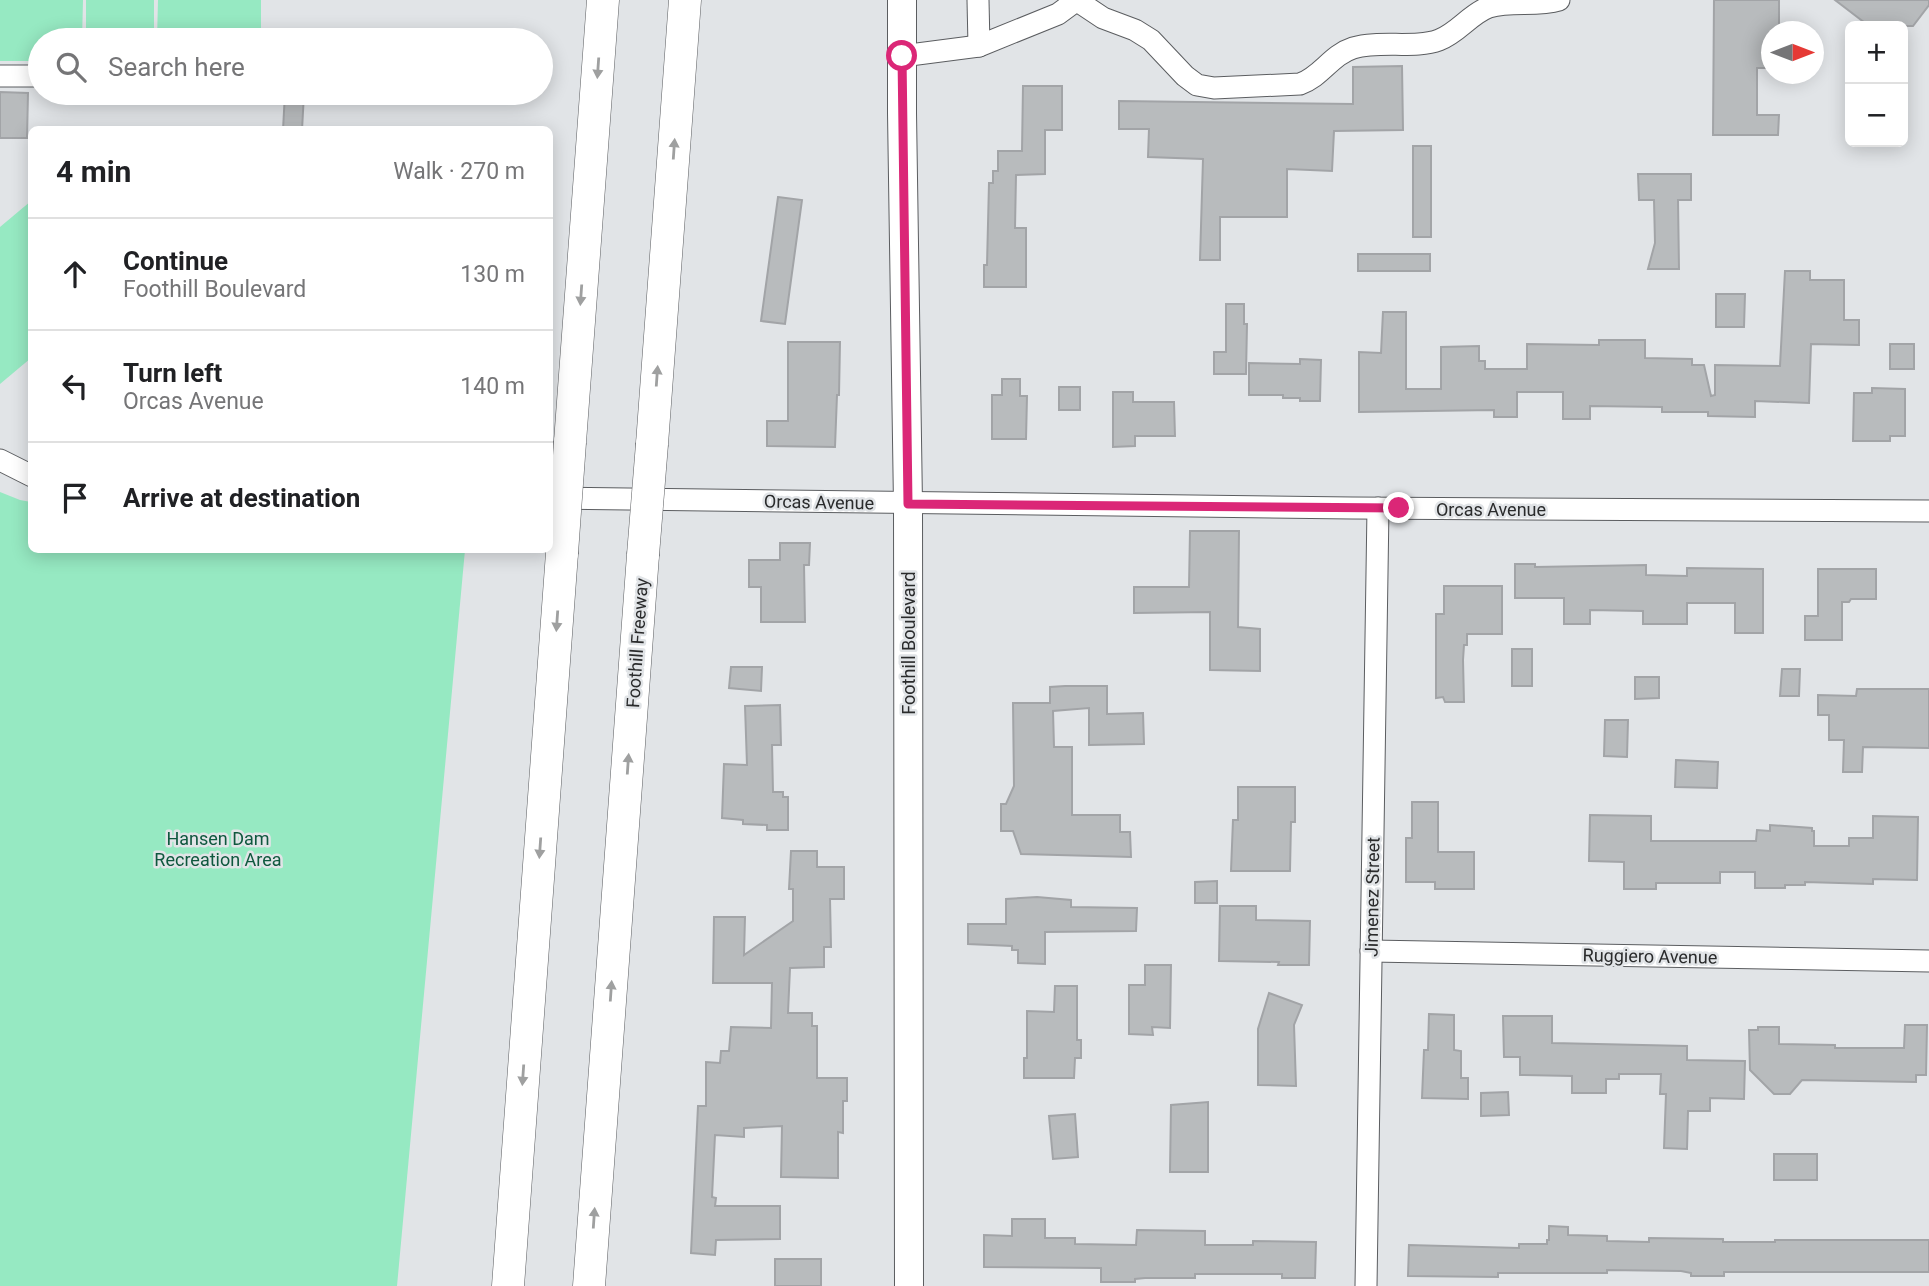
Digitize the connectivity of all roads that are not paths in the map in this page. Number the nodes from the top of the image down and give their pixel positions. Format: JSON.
{"nodes":[{"id":1,"x":603,"y":0,"type":"edge"},
{"id":2,"x":685,"y":0,"type":"edge"},
{"id":3,"x":902,"y":0,"type":"edge"},
{"id":4,"x":978,"y":0,"type":"edge"},
{"id":5,"x":1076,"y":0,"type":"edge"},
{"id":6,"x":1559,"y":0,"type":"edge"},
{"id":7,"x":1472,"y":8,"type":"edge"},
{"id":8,"x":979,"y":46,"type":"junction"},
{"id":9,"x":902,"y":56,"type":"junction"},
{"id":10,"x":0,"y":76,"type":"edge"},
{"id":11,"x":28,"y":76,"type":"edge"},
{"id":12,"x":0,"y":460,"type":"edge"},
{"id":13,"x":28,"y":474,"type":"edge"},
{"id":14,"x":553,"y":498,"type":"edge"},
{"id":15,"x":908,"y":504,"type":"junction"},
{"id":16,"x":1378,"y":508,"type":"junction"},
{"id":17,"x":1929,"y":511,"type":"edge"},
{"id":18,"x":1371,"y":951,"type":"junction"},
{"id":19,"x":1929,"y":961,"type":"edge"},
{"id":20,"x":508,"y":1286,"type":"edge"},
{"id":21,"x":589,"y":1286,"type":"edge"},
{"id":22,"x":909,"y":1286,"type":"edge"},
{"id":23,"x":1367,"y":1286,"type":"edge"}],
"edges":[{"from":1,"to":20,"type":"highway","one_way":true,"bridge":true},
{"from":21,"to":2,"type":"highway","name":"Foothill Freeway","one_way":true,"bridge":true},
{"from":3,"to":9,"type":"main road","name":"Foothill Boulevard"},
{"from":4,"to":8,"type":"street"},
{"from":5,"to":7,"type":"street"},
{"from":5,"to":8,"type":"street"},
{"from":6,"to":7,"type":"street"},
{"from":8,"to":9,"type":"street"},
{"from":9,"to":15,"type":"main road","name":"Foothill Boulevard"},
{"from":10,"to":11,"type":"street"},
{"from":12,"to":13,"type":"street"},
{"from":14,"to":15,"type":"street","name":"Orcas Avenue"},
{"from":15,"to":16,"type":"street","name":"Orcas Avenue"},
{"from":15,"to":22,"type":"main road","name":"Foothill Boulevard"},
{"from":16,"to":17,"type":"street","name":"Orcas Avenue"},
{"from":16,"to":18,"type":"street","name":"Jimenez Street"},
{"from":18,"to":19,"type":"street","name":"Ruggiero Avenue"},
{"from":18,"to":23,"type":"street","name":"Jimenez Street"}]}
